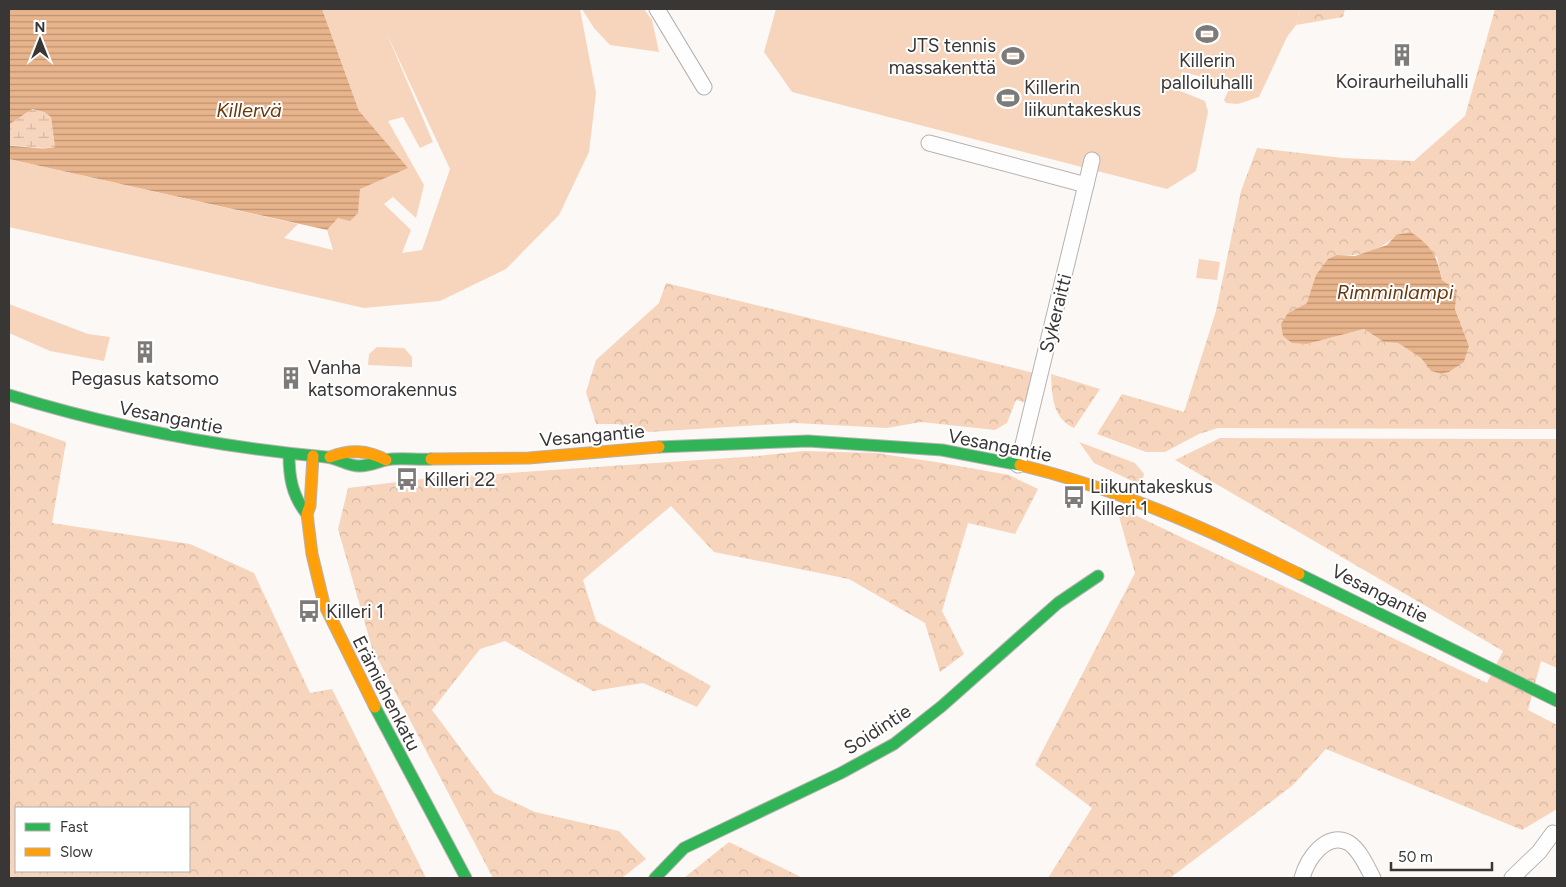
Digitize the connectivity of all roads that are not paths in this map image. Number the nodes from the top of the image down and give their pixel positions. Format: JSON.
{"nodes":[{"id":1,"x":657,"y":9,"type":"edge"},
{"id":2,"x":704,"y":87,"type":"dead end"},
{"id":3,"x":929,"y":143,"type":"dead end"},
{"id":4,"x":1092,"y":160,"type":"dead end"},
{"id":5,"x":1086,"y":184,"type":"junction"},
{"id":6,"x":9,"y":395,"type":"edge"},
{"id":7,"x":290,"y":454,"type":"junction"},
{"id":8,"x":313,"y":456,"type":"junction"},
{"id":9,"x":1018,"y":465,"type":"junction"},
{"id":10,"x":307,"y":514,"type":"junction"},
{"id":11,"x":1098,"y":576,"type":"dead end"},
{"id":12,"x":1557,"y":702,"type":"edge"},
{"id":13,"x":1553,"y":832,"type":"dead end"},
{"id":14,"x":466,"y":878,"type":"edge"},
{"id":15,"x":655,"y":878,"type":"edge"},
{"id":16,"x":1302,"y":878,"type":"edge"},
{"id":17,"x":1374,"y":878,"type":"edge"},
{"id":18,"x":1512,"y":878,"type":"edge"}],
"edges":[{"from":1,"to":2,"type":"street"},
{"from":3,"to":5,"type":"street"},
{"from":4,"to":5,"type":"street","name":"Sykeraitti"},
{"from":5,"to":9,"type":"street","name":"Sykeraitti"},
{"from":6,"to":7,"type":"street","name":"Vesangantie"},
{"from":7,"to":8,"type":"street","name":"Vesangantie"},
{"from":7,"to":10,"type":"street","name":"Erämiehenkatu"},
{"from":8,"to":9,"type":"street","name":"Vesangantie"},
{"from":8,"to":10,"type":"street","name":"Erämiehenkatu"},
{"from":9,"to":12,"type":"street","name":"Vesangantie"},
{"from":10,"to":14,"type":"street","name":"Erämiehenkatu"},
{"from":11,"to":15,"type":"street","name":"Soidintie"},
{"from":13,"to":18,"type":"street"},
{"from":16,"to":17,"type":"street"}]}
